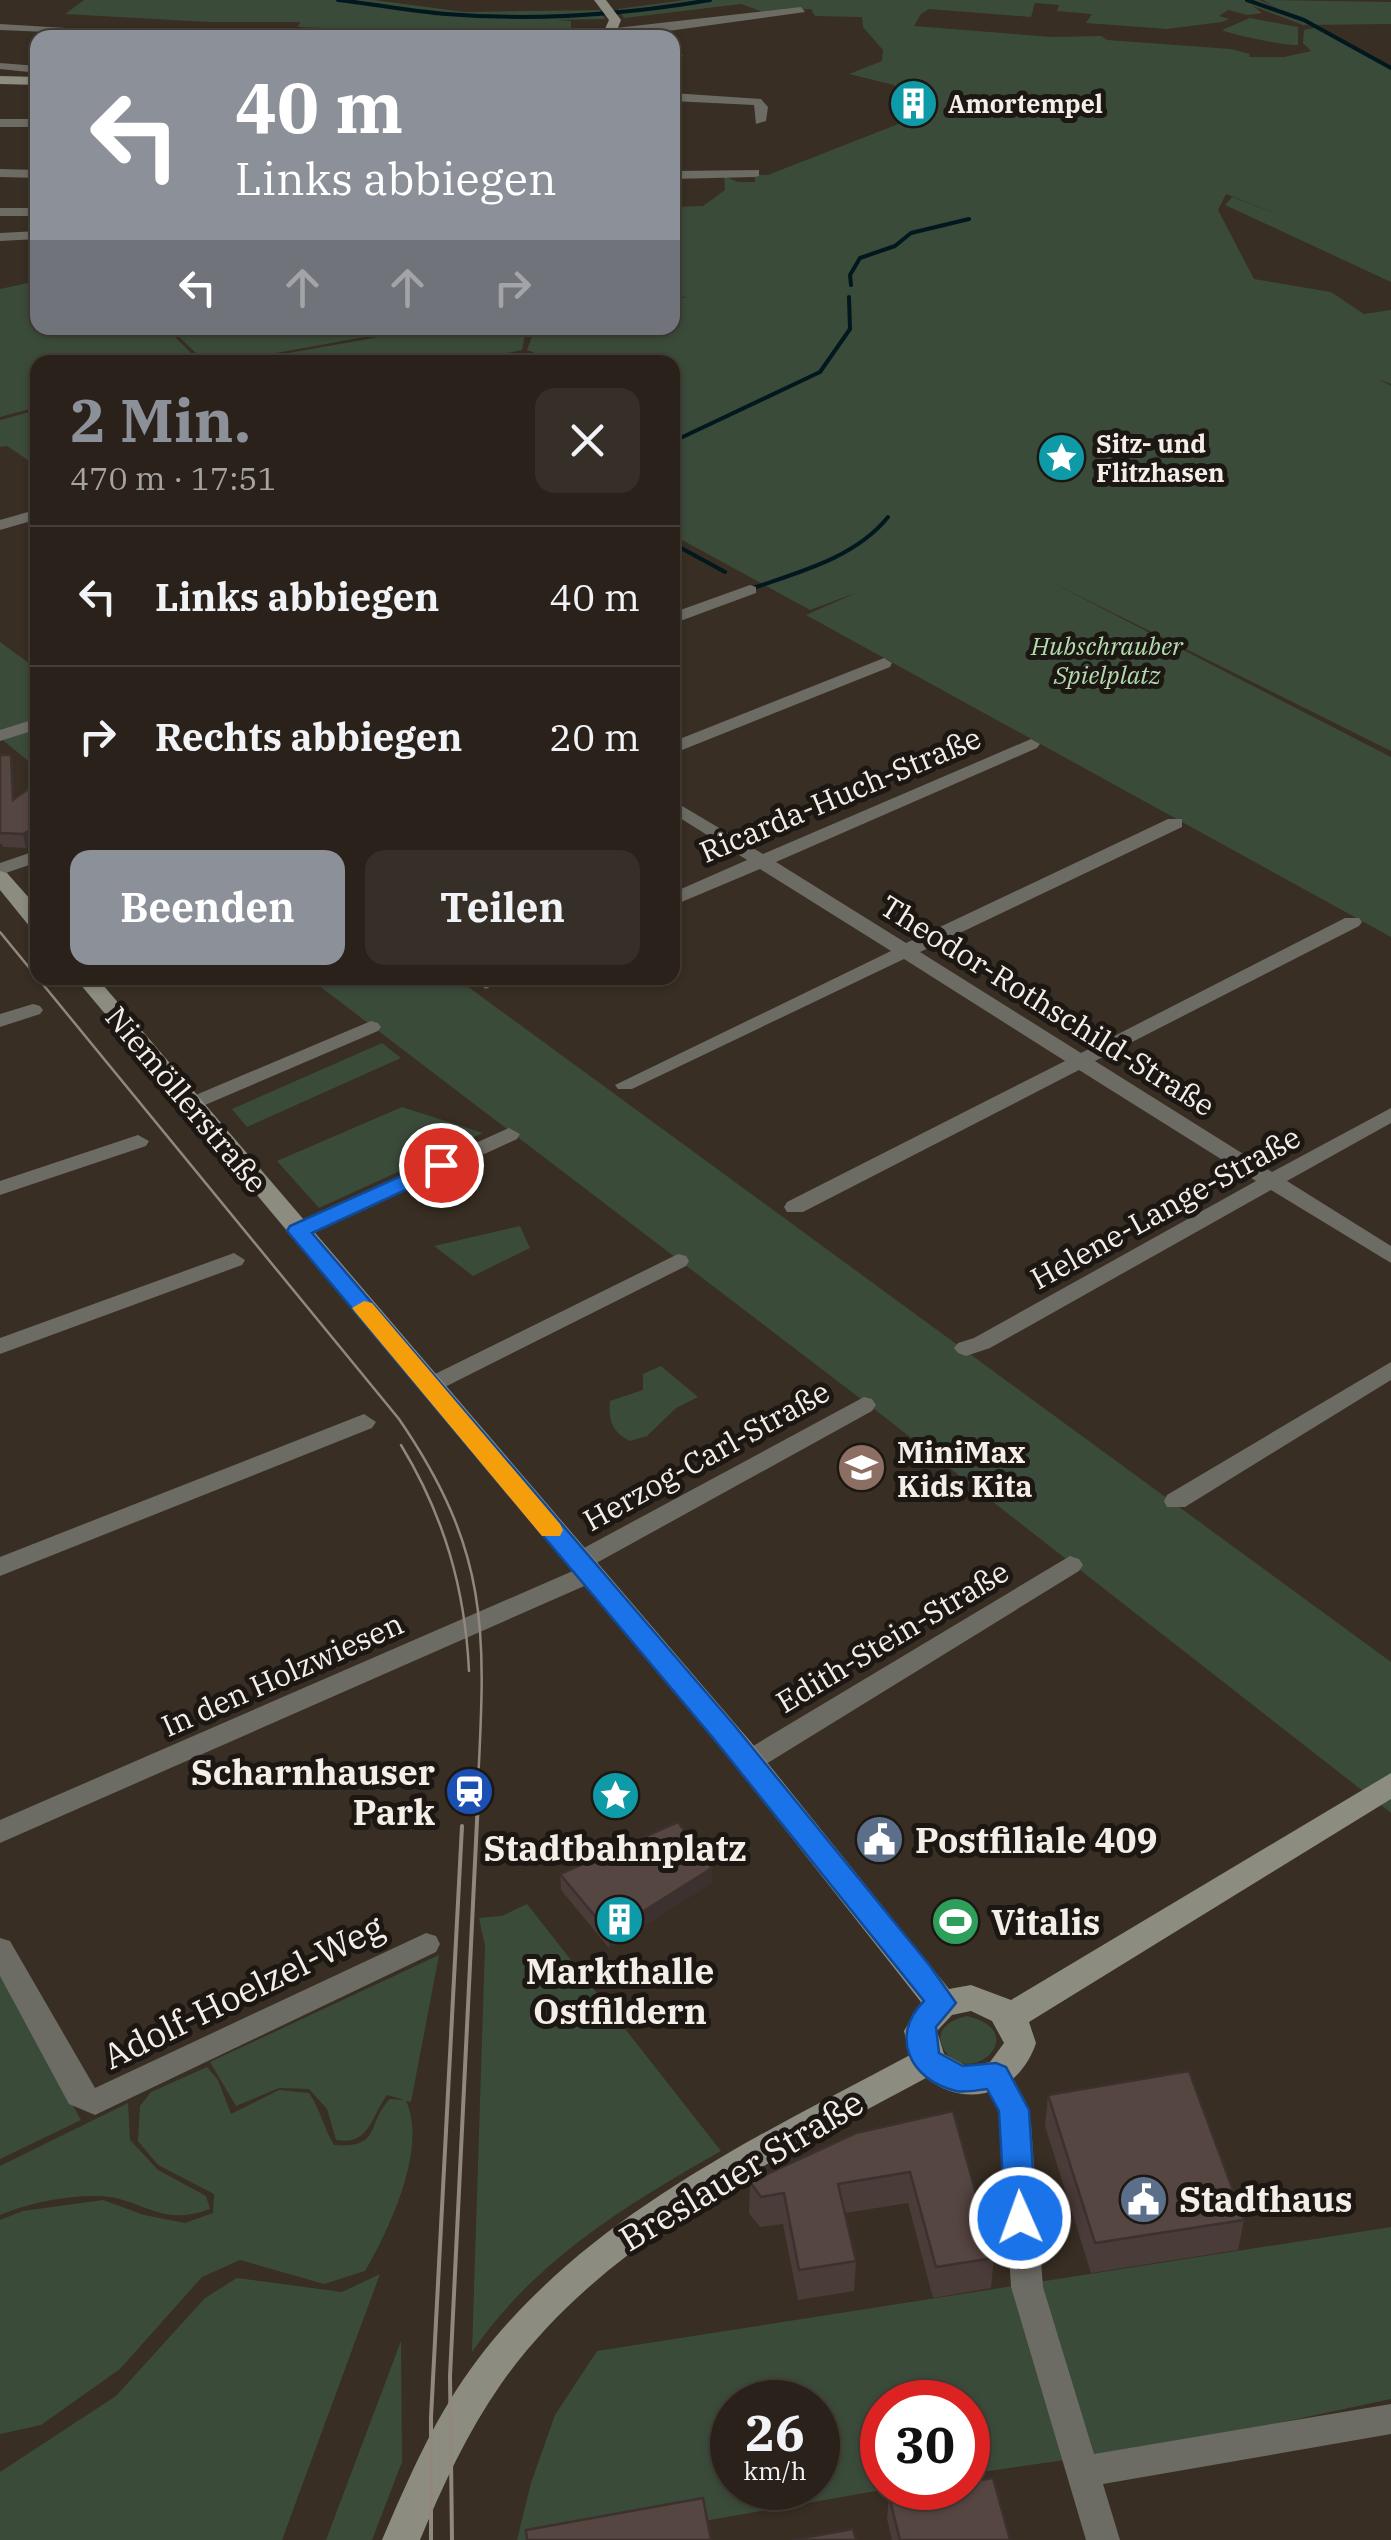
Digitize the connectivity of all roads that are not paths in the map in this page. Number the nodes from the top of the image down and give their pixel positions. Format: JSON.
{"nodes":[{"id":1,"x":800,"y":10,"type":"dead end"},
{"id":2,"x":609,"y":19,"type":"edge"},
{"id":3,"x":0,"y":27,"type":"edge"},
{"id":4,"x":50,"y":30,"type":"edge"},
{"id":5,"x":0,"y":66,"type":"edge"},
{"id":6,"x":30,"y":69,"type":"edge"},
{"id":7,"x":0,"y":80,"type":"edge"},
{"id":8,"x":30,"y":81,"type":"edge"},
{"id":9,"x":680,"y":97,"type":"edge"},
{"id":10,"x":760,"y":121,"type":"dead end"},
{"id":11,"x":0,"y":123,"type":"edge"},
{"id":12,"x":30,"y":123,"type":"edge"},
{"id":13,"x":0,"y":173,"type":"edge"},
{"id":14,"x":754,"y":173,"type":"dead end"},
{"id":15,"x":30,"y":174,"type":"edge"},
{"id":16,"x":680,"y":174,"type":"edge"},
{"id":17,"x":0,"y":212,"type":"edge"},
{"id":18,"x":30,"y":212,"type":"edge"},
{"id":19,"x":30,"y":235,"type":"edge"},
{"id":20,"x":0,"y":237,"type":"edge"},
{"id":21,"x":30,"y":517,"type":"edge"},
{"id":22,"x":0,"y":525,"type":"edge"},
{"id":23,"x":750,"y":590,"type":"dead end"},
{"id":24,"x":680,"y":616,"type":"edge"},
{"id":25,"x":884,"y":663,"type":"dead end"},
{"id":26,"x":30,"y":726,"type":"edge"},
{"id":27,"x":0,"y":736,"type":"edge"},
{"id":28,"x":1032,"y":744,"type":"dead end"},
{"id":29,"x":680,"y":745,"type":"edge"},
{"id":30,"x":680,"y":810,"type":"edge"},
{"id":31,"x":1175,"y":823,"type":"dead end"},
{"id":32,"x":30,"y":858,"type":"edge"},
{"id":33,"x":761,"y":861,"type":"junction"},
{"id":34,"x":0,"y":869,"type":"edge"},
{"id":35,"x":0,"y":878,"type":"edge"},
{"id":36,"x":680,"y":896,"type":"edge"},
{"id":37,"x":30,"y":913,"type":"edge"},
{"id":38,"x":1352,"y":922,"type":"dead end"},
{"id":39,"x":905,"y":952,"type":"junction"},
{"id":40,"x":95,"y":985,"type":"edge"},
{"id":41,"x":33,"y":1010,"type":"dead end"},
{"id":42,"x":0,"y":1021,"type":"edge"},
{"id":43,"x":371,"y":1027,"type":"dead end"},
{"id":44,"x":1078,"y":1060,"type":"junction"},
{"id":45,"x":625,"y":1085,"type":"dead end"},
{"id":46,"x":191,"y":1104,"type":"junction"},
{"id":47,"x":1391,"y":1114,"type":"edge"},
{"id":48,"x":508,"y":1134,"type":"dead end"},
{"id":49,"x":138,"y":1141,"type":"dead end"},
{"id":50,"x":1272,"y":1181,"type":"junction"},
{"id":51,"x":0,"y":1188,"type":"edge"},
{"id":52,"x":795,"y":1208,"type":"dead end"},
{"id":53,"x":298,"y":1231,"type":"junction"},
{"id":54,"x":1391,"y":1256,"type":"edge"},
{"id":55,"x":234,"y":1260,"type":"dead end"},
{"id":56,"x":678,"y":1261,"type":"dead end"},
{"id":57,"x":0,"y":1346,"type":"edge"},
{"id":58,"x":966,"y":1348,"type":"dead end"},
{"id":59,"x":1391,"y":1370,"type":"edge"},
{"id":60,"x":430,"y":1386,"type":"junction"},
{"id":61,"x":864,"y":1405,"type":"dead end"},
{"id":62,"x":364,"y":1422,"type":"dead end"},
{"id":63,"x":1176,"y":1501,"type":"dead end"},
{"id":64,"x":1070,"y":1565,"type":"dead end"},
{"id":65,"x":0,"y":1566,"type":"edge"},
{"id":66,"x":584,"y":1568,"type":"junction"},
{"id":67,"x":748,"y":1762,"type":"junction"},
{"id":68,"x":1391,"y":1784,"type":"edge"},
{"id":69,"x":0,"y":1832,"type":"edge"},
{"id":70,"x":426,"y":1944,"type":"dead end"},
{"id":71,"x":0,"y":1949,"type":"edge"},
{"id":72,"x":942,"y":2003,"type":"junction"},
{"id":73,"x":1010,"y":2017,"type":"junction"},
{"id":74,"x":928,"y":2062,"type":"junction"},
{"id":75,"x":996,"y":2076,"type":"junction"},
{"id":76,"x":1391,"y":2419,"type":"edge"},
{"id":77,"x":1081,"y":2472,"type":"junction"},
{"id":78,"x":401,"y":2540,"type":"edge"},
{"id":79,"x":1103,"y":2540,"type":"edge"}],
"edges":[{"from":1,"to":2,"type":"street"},
{"from":3,"to":4,"type":"street"},
{"from":5,"to":6,"type":"street"},
{"from":7,"to":8,"type":"main road"},
{"from":9,"to":10,"type":"street"},
{"from":11,"to":12,"type":"street"},
{"from":13,"to":15,"type":"street"},
{"from":14,"to":16,"type":"street"},
{"from":17,"to":18,"type":"street"},
{"from":19,"to":20,"type":"street"},
{"from":21,"to":22,"type":"street"},
{"from":23,"to":24,"type":"street"},
{"from":25,"to":29,"type":"street"},
{"from":26,"to":27,"type":"street"},
{"from":28,"to":33,"type":"street","name":"Ricarda-Huch-Straße"},
{"from":30,"to":33,"type":"street","name":"Theodor-Rothschild-Straße"},
{"from":31,"to":39,"type":"street"},
{"from":32,"to":34,"type":"street"},
{"from":33,"to":36,"type":"street","name":"Ricarda-Huch-Straße"},
{"from":33,"to":39,"type":"street","name":"Theodor-Rothschild-Straße"},
{"from":35,"to":37,"type":"main road"},
{"from":38,"to":44,"type":"street"},
{"from":39,"to":44,"type":"street","name":"Theodor-Rothschild-Straße"},
{"from":39,"to":45,"type":"street"},
{"from":40,"to":46,"type":"main road","name":"Niemöllerstraße"},
{"from":41,"to":42,"type":"street"},
{"from":43,"to":46,"type":"street"},
{"from":44,"to":50,"type":"street","name":"Theodor-Rothschild-Straße"},
{"from":44,"to":52,"type":"street"},
{"from":46,"to":53,"type":"main road","name":"Niemöllerstraße"},
{"from":47,"to":50,"type":"street","name":"Helene-Lange-Straße"},
{"from":48,"to":53,"type":"street"},
{"from":49,"to":51,"type":"street"},
{"from":50,"to":54,"type":"street","name":"Theodor-Rothschild-Straße"},
{"from":50,"to":58,"type":"street","name":"Helene-Lange-Straße"},
{"from":53,"to":60,"type":"main road","name":"Niemöllerstraße"},
{"from":55,"to":57,"type":"street"},
{"from":56,"to":60,"type":"street"},
{"from":59,"to":63,"type":"street"},
{"from":60,"to":66,"type":"main road","name":"Niemöllerstraße"},
{"from":61,"to":66,"type":"street","name":"Herzog-Carl-Straße"},
{"from":62,"to":65,"type":"street"},
{"from":64,"to":67,"type":"street","name":"Edith-Stein-Straße"},
{"from":66,"to":67,"type":"main road","name":"Niemöllerstraße"},
{"from":66,"to":69,"type":"street","name":"In den Holzwiesen"},
{"from":67,"to":72,"type":"main road","name":"Niemöllerstraße"},
{"from":68,"to":73,"type":"main road"},
{"from":70,"to":71,"type":"street","name":"Adolf-Hoelzel-Weg"},
{"from":72,"to":73,"type":"main road"},
{"from":72,"to":74,"type":"main road"},
{"from":73,"to":75,"type":"main road"},
{"from":74,"to":75,"type":"main road"},
{"from":74,"to":78,"type":"main road","name":"Breslauer Straße"},
{"from":75,"to":77,"type":"street"},
{"from":76,"to":77,"type":"street"},
{"from":77,"to":79,"type":"street"}]}
